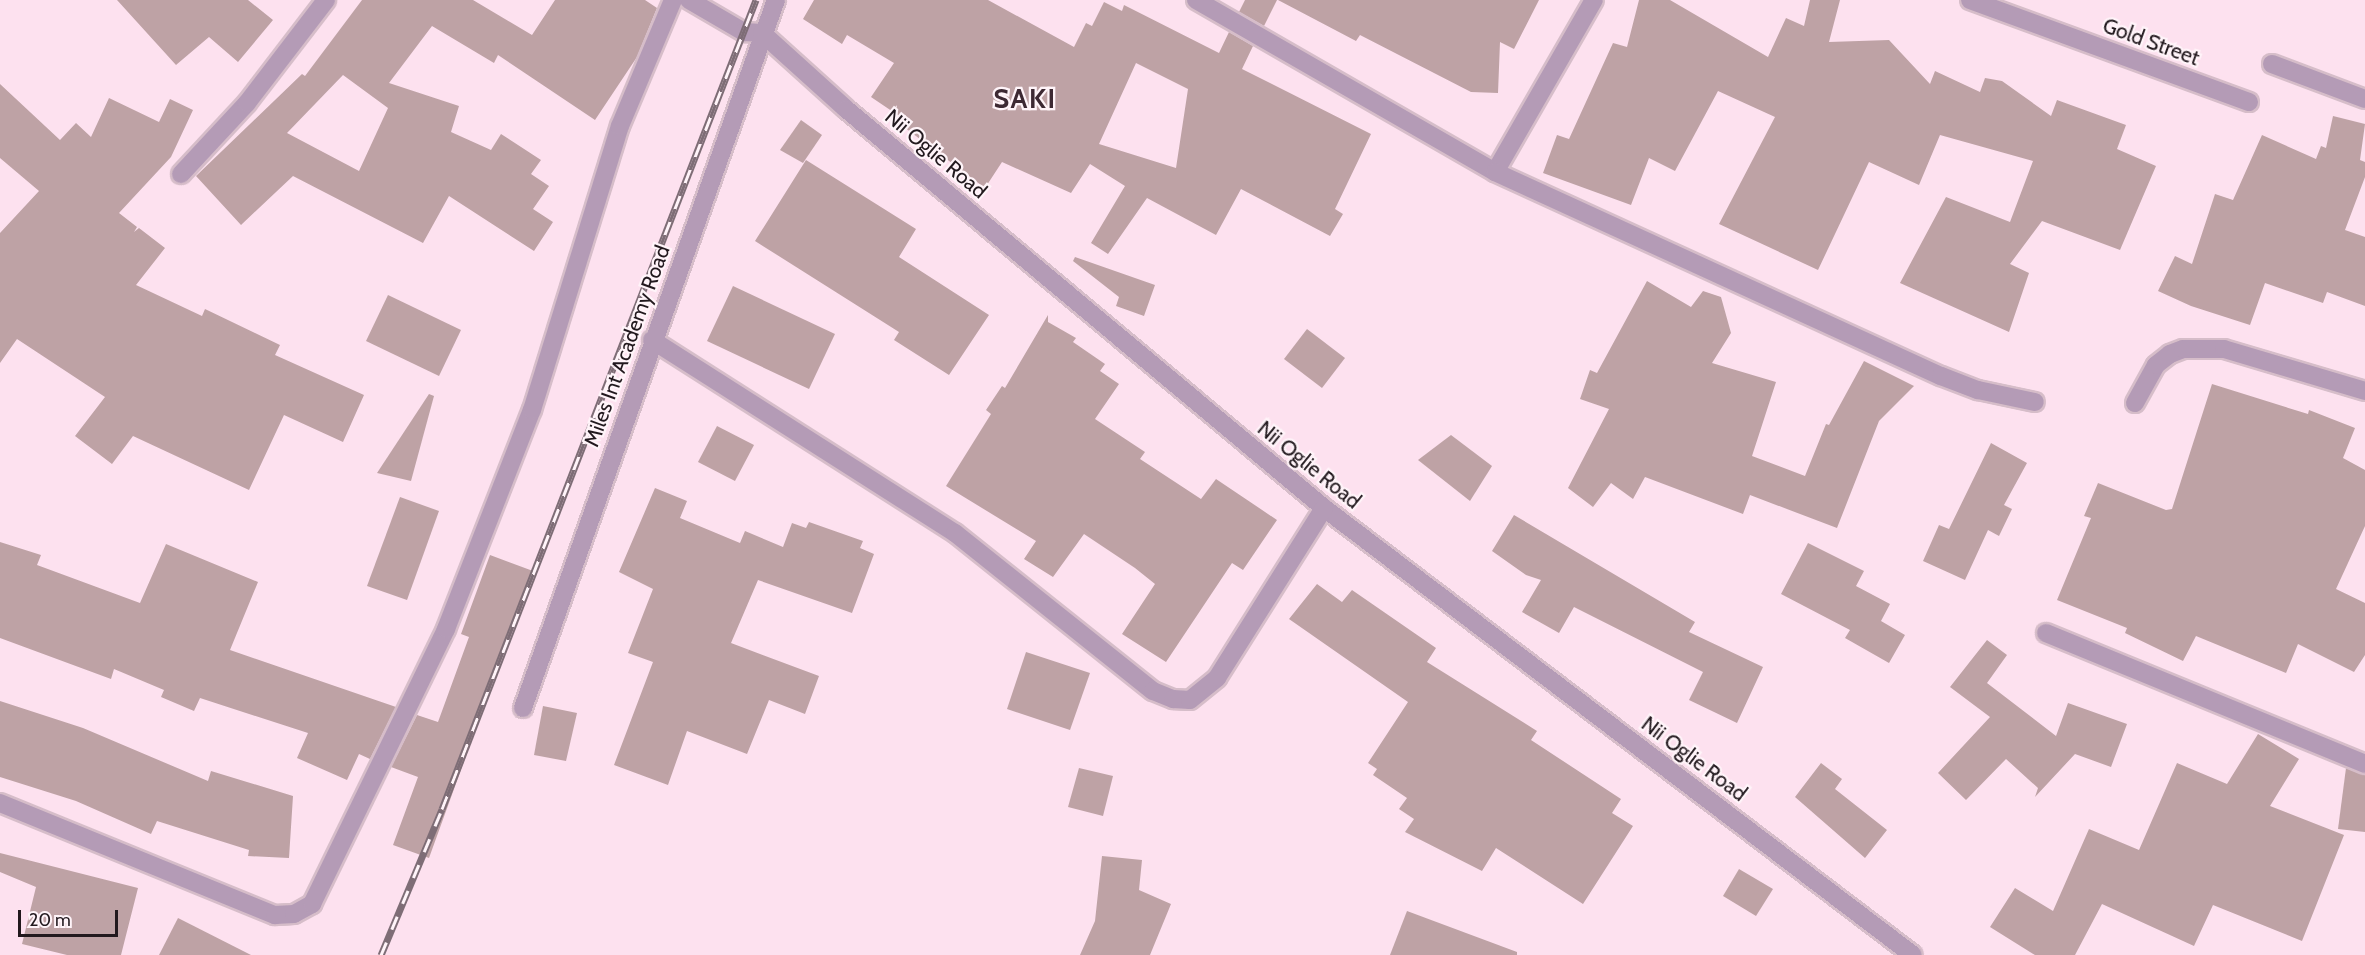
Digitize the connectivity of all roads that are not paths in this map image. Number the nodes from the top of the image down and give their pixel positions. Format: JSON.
{"nodes":[{"id":1,"x":326,"y":0,"type":"edge"},
{"id":2,"x":673,"y":0,"type":"edge"},
{"id":3,"x":689,"y":0,"type":"edge"},
{"id":4,"x":776,"y":0,"type":"edge"},
{"id":5,"x":1196,"y":0,"type":"edge"},
{"id":6,"x":1594,"y":0,"type":"edge"},
{"id":7,"x":1970,"y":0,"type":"edge"},
{"id":8,"x":762,"y":33,"type":"junction"},
{"id":9,"x":2272,"y":64,"type":"dead end"},
{"id":10,"x":2365,"y":99,"type":"edge"},
{"id":11,"x":2249,"y":102,"type":"dead end"},
{"id":12,"x":1495,"y":172,"type":"junction"},
{"id":13,"x":181,"y":174,"type":"dead end"},
{"id":14,"x":652,"y":340,"type":"junction"},
{"id":15,"x":2365,"y":391,"type":"edge"},
{"id":16,"x":2035,"y":402,"type":"dead end"},
{"id":17,"x":2135,"y":403,"type":"dead end"},
{"id":18,"x":1324,"y":508,"type":"junction"},
{"id":19,"x":2046,"y":633,"type":"dead end"},
{"id":20,"x":523,"y":708,"type":"dead end"},
{"id":21,"x":2365,"y":764,"type":"edge"},
{"id":22,"x":0,"y":803,"type":"edge"},
{"id":23,"x":1913,"y":955,"type":"edge"}],
"edges":[{"from":1,"to":13,"type":"street"},
{"from":2,"to":22,"type":"street"},
{"from":3,"to":8,"type":"street","name":"Nii Oglie Road"},
{"from":4,"to":8,"type":"street","name":"Miles Int Academy Road"},
{"from":5,"to":12,"type":"street"},
{"from":6,"to":12,"type":"street"},
{"from":7,"to":11,"type":"street","name":"Gold Street"},
{"from":8,"to":14,"type":"street","name":"Miles Int Academy Road"},
{"from":8,"to":18,"type":"street","name":"Nii Oglie Road"},
{"from":9,"to":10,"type":"street"},
{"from":12,"to":16,"type":"street"},
{"from":14,"to":18,"type":"street"},
{"from":14,"to":20,"type":"street","name":"Miles Int Academy Road"},
{"from":15,"to":17,"type":"street"},
{"from":18,"to":23,"type":"street","name":"Nii Oglie Road"},
{"from":19,"to":21,"type":"street"}]}
